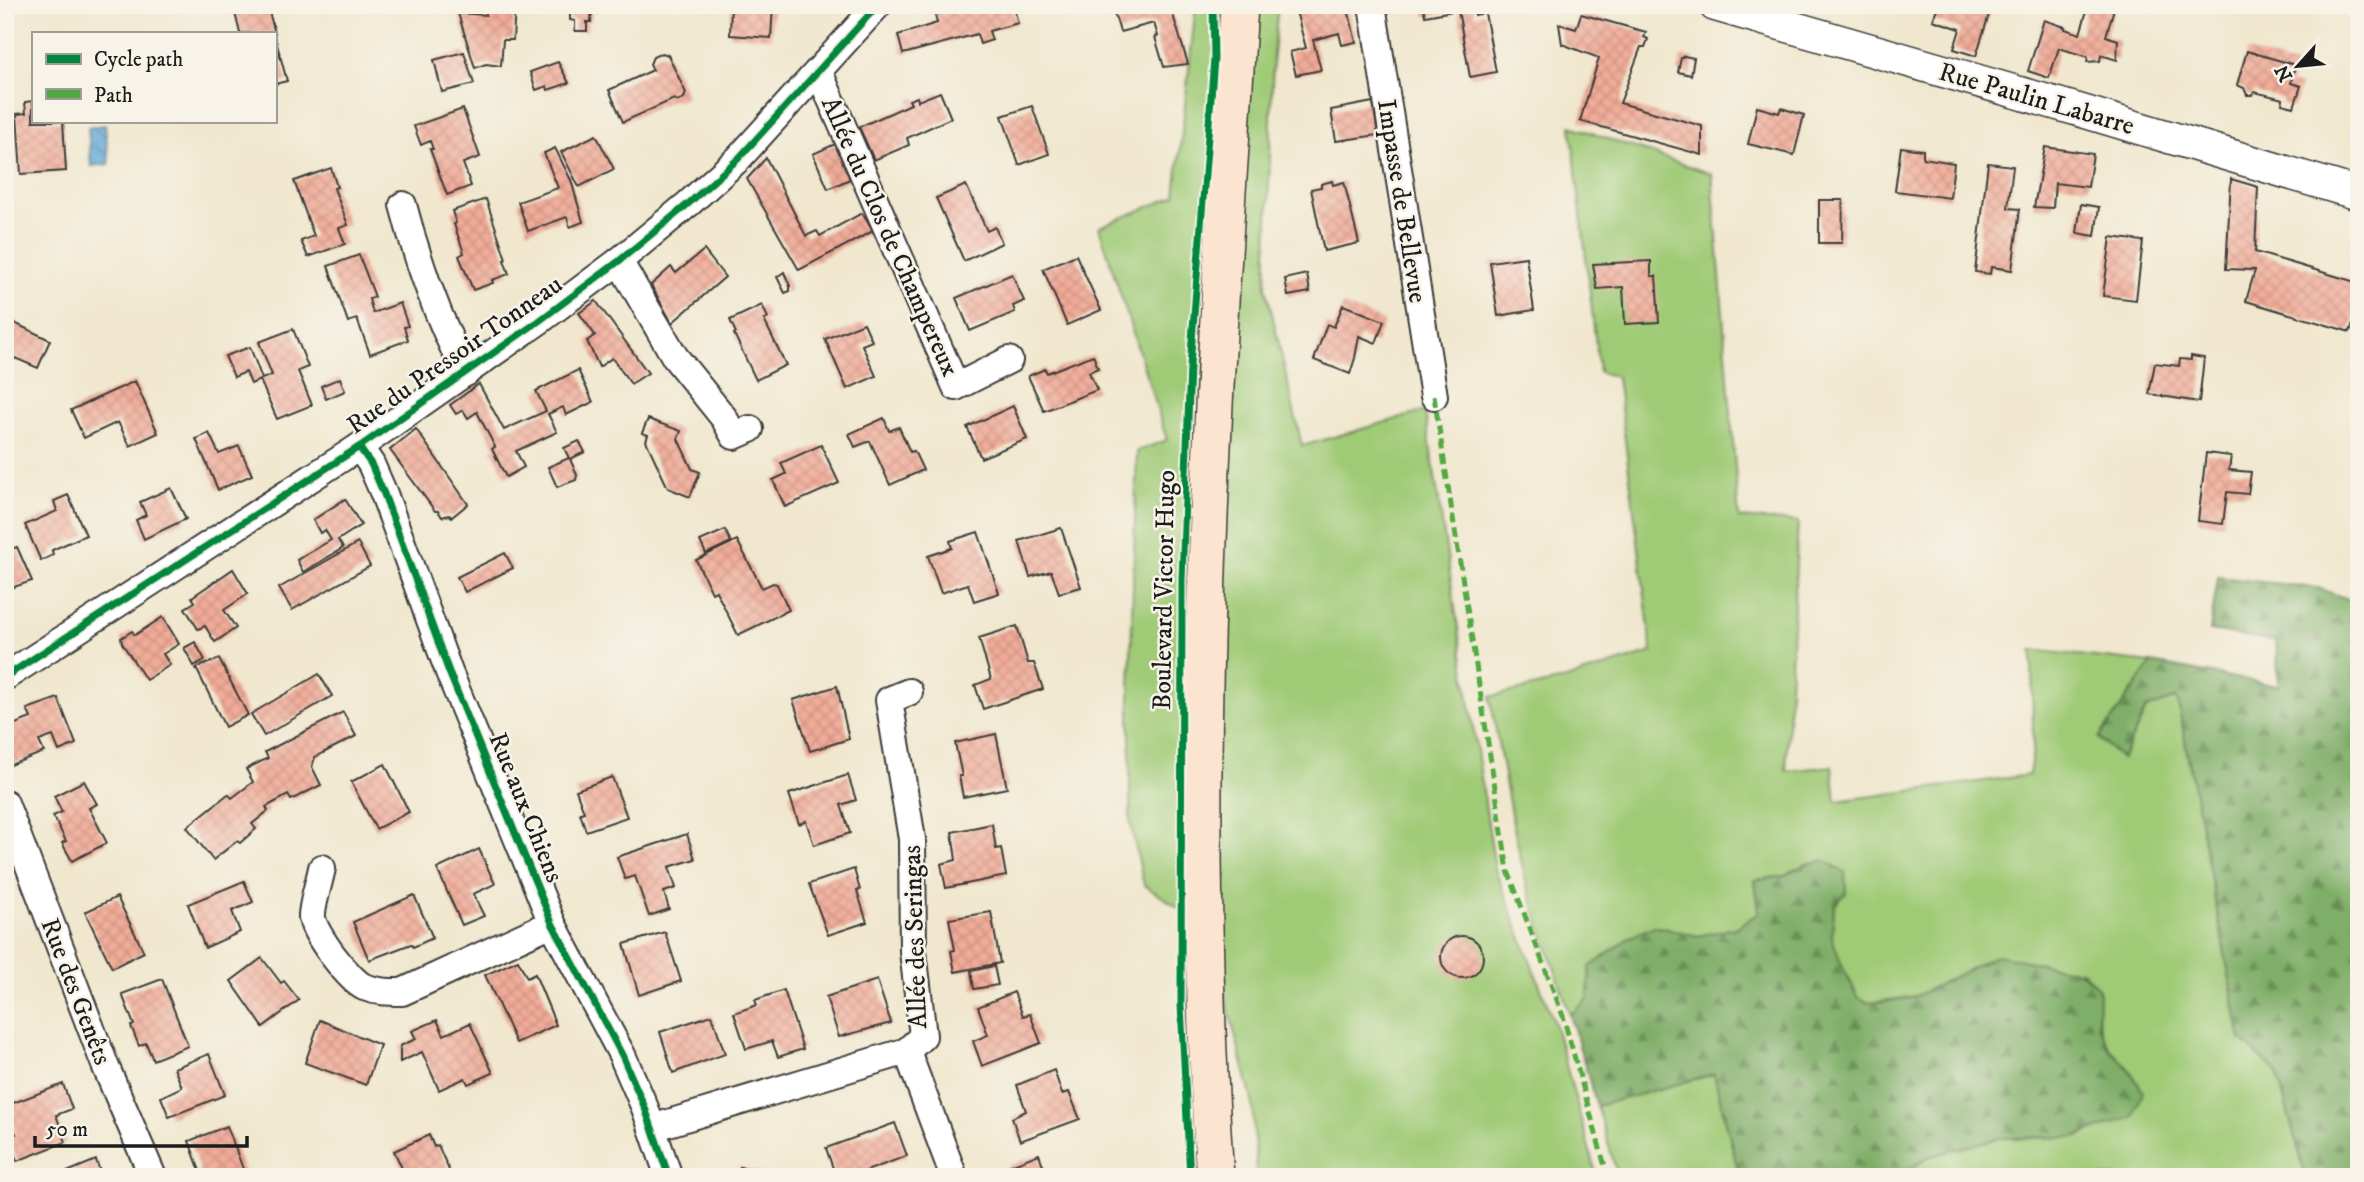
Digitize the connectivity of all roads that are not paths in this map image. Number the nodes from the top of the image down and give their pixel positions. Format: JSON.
{"nodes":[{"id":1,"x":878,"y":5,"type":"edge"},
{"id":2,"x":1238,"y":5,"type":"edge"},
{"id":3,"x":1372,"y":5,"type":"edge"},
{"id":4,"x":1715,"y":5,"type":"edge"},
{"id":5,"x":818,"y":72,"type":"junction"},
{"id":6,"x":2359,"y":194,"type":"edge"},
{"id":7,"x":402,"y":205,"type":"dead end"},
{"id":8,"x":619,"y":261,"type":"junction"},
{"id":9,"x":1009,"y":360,"type":"dead end"},
{"id":10,"x":466,"y":373,"type":"junction"},
{"id":11,"x":1434,"y":396,"type":"dead end"},
{"id":12,"x":750,"y":429,"type":"dead end"},
{"id":13,"x":359,"y":447,"type":"junction"},
{"id":14,"x":5,"y":677,"type":"edge"},
{"id":15,"x":909,"y":692,"type":"dead end"},
{"id":16,"x":5,"y":803,"type":"edge"},
{"id":17,"x":322,"y":869,"type":"dead end"},
{"id":18,"x":552,"y":923,"type":"junction"},
{"id":19,"x":907,"y":1051,"type":"junction"},
{"id":20,"x":652,"y":1128,"type":"junction"},
{"id":21,"x":153,"y":1177,"type":"edge"},
{"id":22,"x":669,"y":1177,"type":"edge"},
{"id":23,"x":954,"y":1177,"type":"edge"},
{"id":24,"x":1215,"y":1177,"type":"edge"}],
"edges":[{"from":1,"to":5,"type":"street","name":"Rue du Pressoir Tonneau"},
{"from":2,"to":24,"type":"main road","name":"Boulevard Victor Hugo"},
{"from":3,"to":11,"type":"street","name":"Impasse de Bellevue"},
{"from":4,"to":6,"type":"street","name":"Rue Paulin Labarre"},
{"from":5,"to":8,"type":"street","name":"Rue du Pressoir Tonneau"},
{"from":5,"to":9,"type":"street","name":"Allée du Clos de Champereux"},
{"from":7,"to":10,"type":"street"},
{"from":8,"to":10,"type":"street","name":"Rue du Pressoir Tonneau"},
{"from":8,"to":12,"type":"street"},
{"from":10,"to":13,"type":"street","name":"Rue du Pressoir Tonneau"},
{"from":13,"to":14,"type":"street","name":"Rue du Pressoir Tonneau"},
{"from":13,"to":18,"type":"street","name":"Rue aux Chiens"},
{"from":15,"to":19,"type":"street","name":"Allée des Seringas"},
{"from":16,"to":21,"type":"street","name":"Rue des Genêts"},
{"from":17,"to":18,"type":"street"},
{"from":18,"to":20,"type":"street","name":"Rue aux Chiens"},
{"from":19,"to":20,"type":"street","name":"Allée des Seringas"},
{"from":19,"to":23,"type":"street"},
{"from":20,"to":22,"type":"street","name":"Rue aux Chiens"}]}
